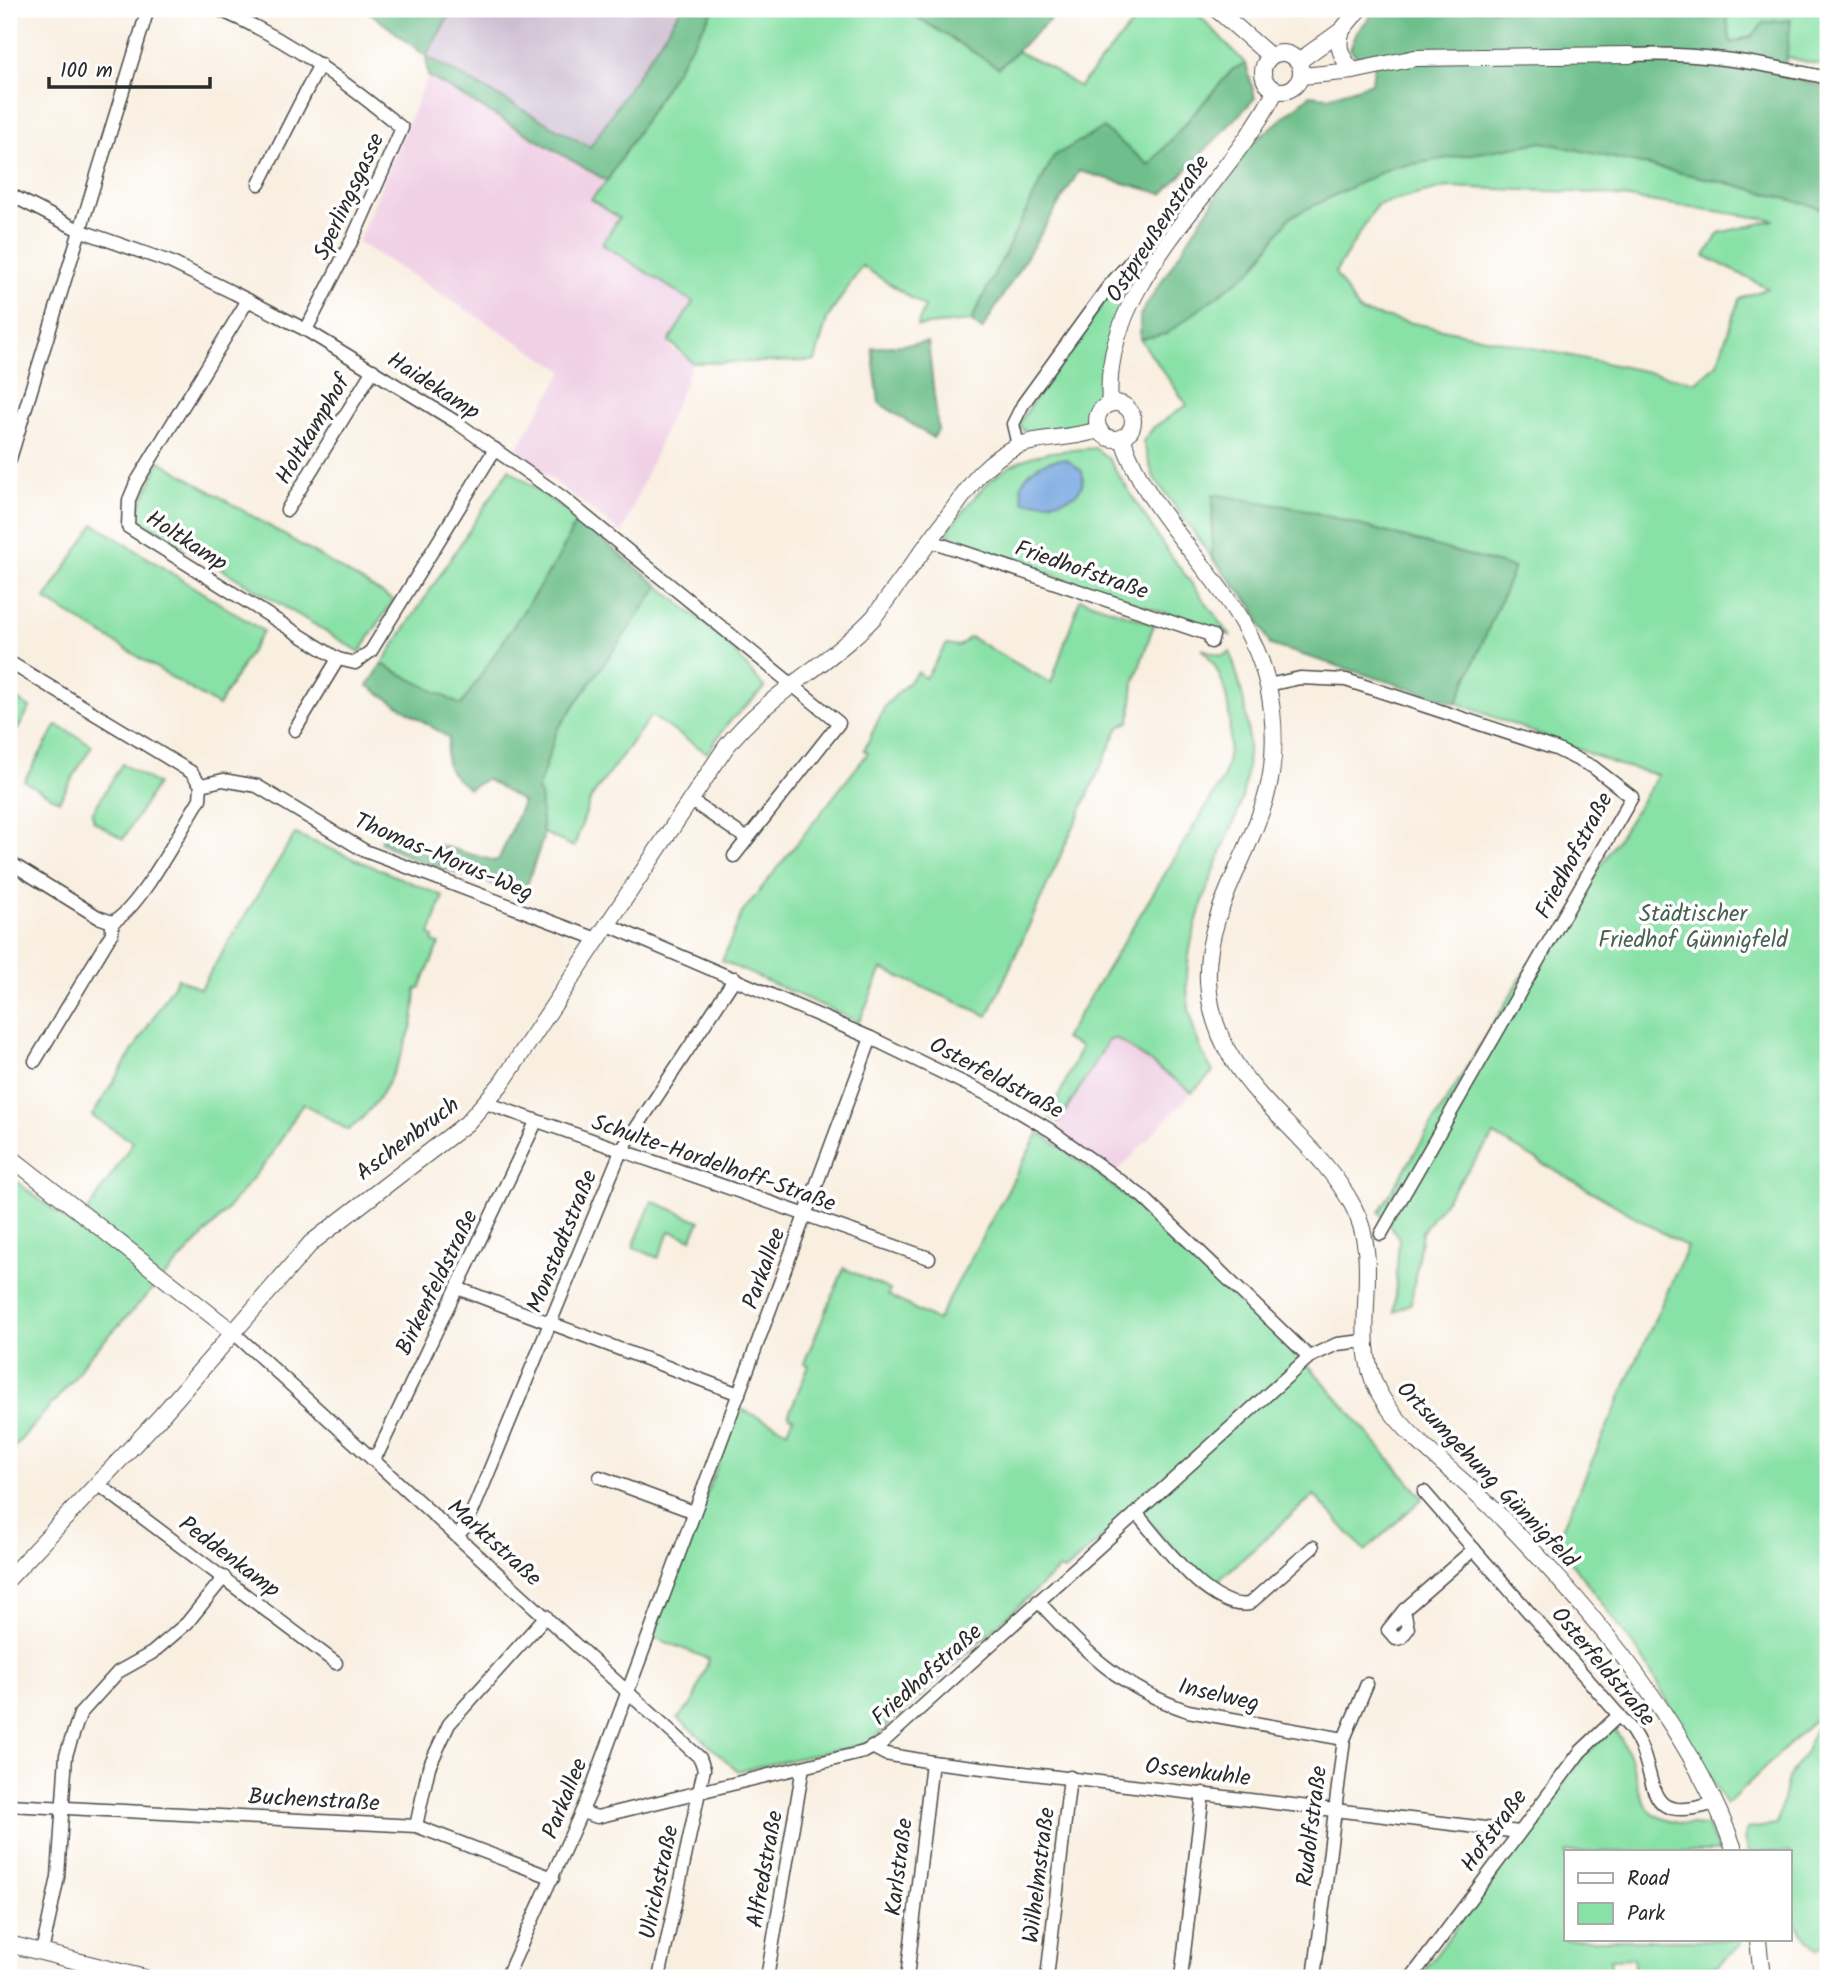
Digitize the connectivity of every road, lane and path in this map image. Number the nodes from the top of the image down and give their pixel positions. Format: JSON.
{"nodes":[{"id":1,"x":148,"y":9,"type":"edge"},
{"id":2,"x":217,"y":9,"type":"edge"},
{"id":3,"x":1216,"y":9,"type":"edge"},
{"id":4,"x":1359,"y":9,"type":"edge"},
{"id":5,"x":1342,"y":30,"type":"junction"},
{"id":6,"x":1630,"y":55,"type":"joint"},
{"id":7,"x":1270,"y":56,"type":"junction"},
{"id":8,"x":320,"y":64,"type":"junction"},
{"id":9,"x":1300,"y":68,"type":"junction"},
{"id":10,"x":1353,"y":71,"type":"junction"},
{"id":11,"x":1828,"y":78,"type":"edge"},
{"id":12,"x":1276,"y":90,"type":"junction"},
{"id":13,"x":259,"y":184,"type":"dead end"},
{"id":14,"x":1181,"y":193,"type":"dead end"},
{"id":15,"x":9,"y":194,"type":"edge"},
{"id":16,"x":79,"y":230,"type":"junction"},
{"id":17,"x":248,"y":300,"type":"junction"},
{"id":18,"x":306,"y":330,"type":"junction"},
{"id":19,"x":373,"y":370,"type":"junction"},
{"id":20,"x":1110,"y":403,"type":"junction"},
{"id":21,"x":1099,"y":430,"type":"junction"},
{"id":22,"x":1122,"y":438,"type":"junction"},
{"id":23,"x":1018,"y":444,"type":"junction"},
{"id":24,"x":495,"y":449,"type":"junction"},
{"id":25,"x":9,"y":462,"type":"edge"},
{"id":26,"x":288,"y":510,"type":"dead end"},
{"id":27,"x":931,"y":541,"type":"junction"},
{"id":28,"x":1211,"y":642,"type":"dead end"},
{"id":29,"x":338,"y":659,"type":"junction"},
{"id":30,"x":9,"y":662,"type":"edge"},
{"id":31,"x":793,"y":684,"type":"junction"},
{"id":32,"x":1268,"y":685,"type":"junction"},
{"id":33,"x":295,"y":730,"type":"dead end"},
{"id":34,"x":201,"y":785,"type":"junction"},
{"id":35,"x":690,"y":800,"type":"junction"},
{"id":36,"x":746,"y":838,"type":"junction"},
{"id":37,"x":734,"y":856,"type":"dead end"},
{"id":38,"x":9,"y":862,"type":"edge"},
{"id":39,"x":113,"y":922,"type":"junction"},
{"id":40,"x":606,"y":924,"type":"junction"},
{"id":41,"x":597,"y":939,"type":"junction"},
{"id":42,"x":735,"y":978,"type":"junction"},
{"id":43,"x":871,"y":1038,"type":"junction"},
{"id":44,"x":35,"y":1061,"type":"dead end"},
{"id":45,"x":486,"y":1102,"type":"junction"},
{"id":46,"x":536,"y":1122,"type":"junction"},
{"id":47,"x":621,"y":1151,"type":"junction"},
{"id":48,"x":9,"y":1156,"type":"edge"},
{"id":49,"x":805,"y":1215,"type":"junction"},
{"id":50,"x":1381,"y":1234,"type":"dead end"},
{"id":51,"x":929,"y":1258,"type":"dead end"},
{"id":52,"x":457,"y":1288,"type":"junction"},
{"id":53,"x":551,"y":1323,"type":"junction"},
{"id":54,"x":234,"y":1333,"type":"junction"},
{"id":55,"x":1364,"y":1341,"type":"junction"},
{"id":56,"x":1309,"y":1357,"type":"junction"},
{"id":57,"x":738,"y":1394,"type":"junction"},
{"id":58,"x":372,"y":1459,"type":"junction"},
{"id":59,"x":600,"y":1477,"type":"dead end"},
{"id":60,"x":98,"y":1483,"type":"junction"},
{"id":61,"x":1424,"y":1492,"type":"dead end"},
{"id":62,"x":694,"y":1512,"type":"junction"},
{"id":63,"x":1136,"y":1513,"type":"junction"},
{"id":64,"x":457,"y":1536,"type":"junction"},
{"id":65,"x":1313,"y":1547,"type":"dead end"},
{"id":66,"x":1474,"y":1549,"type":"junction"},
{"id":67,"x":224,"y":1577,"type":"junction"},
{"id":68,"x":9,"y":1578,"type":"edge"},
{"id":69,"x":1038,"y":1601,"type":"junction"},
{"id":70,"x":1404,"y":1610,"type":"dead end"},
{"id":71,"x":546,"y":1616,"type":"junction"},
{"id":72,"x":336,"y":1663,"type":"dead end"},
{"id":73,"x":1367,"y":1684,"type":"dead end"},
{"id":74,"x":628,"y":1691,"type":"junction"},
{"id":75,"x":1619,"y":1715,"type":"junction"},
{"id":76,"x":1344,"y":1739,"type":"junction"},
{"id":77,"x":872,"y":1748,"type":"junction"},
{"id":78,"x":932,"y":1762,"type":"junction"},
{"id":79,"x":803,"y":1767,"type":"junction"},
{"id":80,"x":1070,"y":1777,"type":"junction"},
{"id":81,"x":1203,"y":1793,"type":"junction"},
{"id":82,"x":698,"y":1794,"type":"junction"},
{"id":83,"x":1715,"y":1803,"type":"junction"},
{"id":84,"x":9,"y":1805,"type":"edge"},
{"id":85,"x":64,"y":1808,"type":"junction"},
{"id":86,"x":1334,"y":1808,"type":"junction"},
{"id":87,"x":582,"y":1812,"type":"junction"},
{"id":88,"x":416,"y":1826,"type":"junction"},
{"id":89,"x":1519,"y":1832,"type":"junction"},
{"id":90,"x":1734,"y":1850,"type":"edge"},
{"id":91,"x":553,"y":1878,"type":"junction"},
{"id":92,"x":1758,"y":1941,"type":"edge"},
{"id":93,"x":9,"y":1944,"type":"edge"},
{"id":94,"x":42,"y":1952,"type":"junction"},
{"id":95,"x":145,"y":1978,"type":"edge"},
{"id":96,"x":506,"y":1978,"type":"edge"},
{"id":97,"x":659,"y":1978,"type":"edge"},
{"id":98,"x":767,"y":1978,"type":"edge"},
{"id":99,"x":907,"y":1978,"type":"edge"},
{"id":100,"x":1047,"y":1978,"type":"edge"},
{"id":101,"x":1181,"y":1978,"type":"edge"},
{"id":102,"x":1314,"y":1978,"type":"edge"},
{"id":103,"x":1411,"y":1978,"type":"edge"},
{"id":104,"x":1762,"y":1978,"type":"edge"}],
"edges":[{"from":1,"to":16,"type":"street"},
{"from":2,"to":8,"type":"street","name":"Sperlingsgasse"},
{"from":3,"to":7,"type":"street"},
{"from":4,"to":5,"type":"street"},
{"from":5,"to":9,"type":"street"},
{"from":5,"to":10,"type":"street"},
{"from":6,"to":10,"type":"street"},
{"from":6,"to":11,"type":"street"},
{"from":7,"to":9,"type":"street"},
{"from":7,"to":12,"type":"street"},
{"from":8,"to":13,"type":"street"},
{"from":8,"to":18,"type":"street","name":"Sperlingsgasse"},
{"from":9,"to":10,"type":"street"},
{"from":9,"to":12,"type":"street"},
{"from":12,"to":20,"type":"street","name":"Ostpreußenstraße"},
{"from":14,"to":23,"type":"street","name":"Ostpreußenstraße"},
{"from":15,"to":16,"type":"street","name":"Haidekamp"},
{"from":16,"to":17,"type":"street","name":"Haidekamp"},
{"from":16,"to":25,"type":"street"},
{"from":17,"to":18,"type":"street","name":"Haidekamp"},
{"from":17,"to":29,"type":"street","name":"Holtkamp"},
{"from":18,"to":19,"type":"street","name":"Haidekamp"},
{"from":19,"to":24,"type":"street","name":"Haidekamp"},
{"from":19,"to":26,"type":"street","name":"Holtkamphof"},
{"from":20,"to":21,"type":"street"},
{"from":20,"to":22,"type":"street"},
{"from":21,"to":22,"type":"street"},
{"from":21,"to":23,"type":"street"},
{"from":22,"to":32,"type":"street","name":"Ortsumgehung Günnigfeld"},
{"from":23,"to":27,"type":"street"},
{"from":24,"to":29,"type":"street"},
{"from":24,"to":31,"type":"street","name":"Haidekamp"},
{"from":27,"to":28,"type":"street","name":"Friedhofstraße"},
{"from":27,"to":31,"type":"street"},
{"from":29,"to":33,"type":"street"},
{"from":30,"to":34,"type":"street"},
{"from":31,"to":35,"type":"street"},
{"from":31,"to":36,"type":"street"},
{"from":32,"to":50,"type":"street","name":"Friedhofstraße"},
{"from":32,"to":55,"type":"street","name":"Ortsumgehung Günnigfeld"},
{"from":34,"to":39,"type":"street"},
{"from":34,"to":41,"type":"street","name":"Thomas-Morus-Weg"},
{"from":35,"to":36,"type":"street"},
{"from":35,"to":40,"type":"street"},
{"from":36,"to":37,"type":"street"},
{"from":38,"to":39,"type":"street"},
{"from":39,"to":44,"type":"street"},
{"from":40,"to":41,"type":"street","name":"Aschenbruch"},
{"from":40,"to":42,"type":"street","name":"Osterfeldstraße"},
{"from":41,"to":45,"type":"street","name":"Aschenbruch"},
{"from":42,"to":43,"type":"street","name":"Osterfeldstraße"},
{"from":42,"to":47,"type":"street","name":"Monstadtstraße"},
{"from":43,"to":49,"type":"street","name":"Parkallee"},
{"from":43,"to":56,"type":"street","name":"Osterfeldstraße"},
{"from":45,"to":46,"type":"street","name":"Schulte-Hordelhoff-Straße"},
{"from":45,"to":54,"type":"street","name":"Aschenbruch"},
{"from":46,"to":47,"type":"street","name":"Schulte-Hordelhoff-Straße"},
{"from":46,"to":52,"type":"street","name":"Birkenfeldstraße"},
{"from":47,"to":49,"type":"street","name":"Schulte-Hordelhoff-Straße"},
{"from":47,"to":53,"type":"street","name":"Monstadtstraße"},
{"from":48,"to":54,"type":"street"},
{"from":49,"to":51,"type":"street","name":"Schulte-Hordelhoff-Straße"},
{"from":49,"to":57,"type":"street","name":"Parkallee"},
{"from":52,"to":53,"type":"street"},
{"from":52,"to":58,"type":"street","name":"Birkenfeldstraße"},
{"from":53,"to":57,"type":"street"},
{"from":53,"to":64,"type":"street","name":"Monstadtstraße"},
{"from":54,"to":58,"type":"street","name":"Marktstraße"},
{"from":54,"to":60,"type":"street","name":"Aschenbruch"},
{"from":55,"to":56,"type":"street","name":"Friedhofstraße"},
{"from":55,"to":83,"type":"street","name":"Ortsumgehung Günnigfeld"},
{"from":56,"to":63,"type":"street","name":"Friedhofstraße"},
{"from":57,"to":62,"type":"street","name":"Parkallee"},
{"from":58,"to":64,"type":"street","name":"Marktstraße"},
{"from":59,"to":62,"type":"street"},
{"from":60,"to":67,"type":"street","name":"Peddenkamp"},
{"from":60,"to":68,"type":"street","name":"Aschenbruch"},
{"from":61,"to":66,"type":"street","name":"Osterfeldstraße"},
{"from":62,"to":74,"type":"street","name":"Parkallee"},
{"from":63,"to":65,"type":"street"},
{"from":63,"to":69,"type":"street","name":"Friedhofstraße"},
{"from":64,"to":71,"type":"street","name":"Marktstraße"},
{"from":66,"to":70,"type":"street"},
{"from":66,"to":75,"type":"street","name":"Osterfeldstraße"},
{"from":67,"to":72,"type":"street","name":"Peddenkamp"},
{"from":67,"to":85,"type":"street"},
{"from":69,"to":76,"type":"street","name":"Inselweg"},
{"from":69,"to":77,"type":"street","name":"Friedhofstraße"},
{"from":71,"to":74,"type":"street","name":"Marktstraße"},
{"from":71,"to":88,"type":"street"},
{"from":73,"to":76,"type":"street","name":"Rudolfstraße"},
{"from":74,"to":82,"type":"street","name":"Marktstraße"},
{"from":74,"to":87,"type":"street","name":"Parkallee"},
{"from":75,"to":83,"type":"street","name":"Osterfeldstraße"},
{"from":75,"to":89,"type":"street","name":"Hofstraße"},
{"from":76,"to":86,"type":"street","name":"Rudolfstraße"},
{"from":77,"to":78,"type":"street","name":"Ossenkuhle"},
{"from":77,"to":79,"type":"street","name":"Friedhofstraße"},
{"from":78,"to":80,"type":"street","name":"Ossenkuhle"},
{"from":78,"to":99,"type":"street","name":"Karlstraße"},
{"from":79,"to":82,"type":"street","name":"Friedhofstraße"},
{"from":79,"to":98,"type":"street","name":"Alfredstraße"},
{"from":80,"to":81,"type":"street","name":"Ossenkuhle"},
{"from":80,"to":100,"type":"street","name":"Wilhelmstraße"},
{"from":81,"to":86,"type":"street","name":"Ossenkuhle"},
{"from":81,"to":101,"type":"street"},
{"from":82,"to":87,"type":"street","name":"Friedhofstraße"},
{"from":82,"to":97,"type":"street","name":"Ulrichstraße"},
{"from":83,"to":90,"type":"street"},
{"from":84,"to":85,"type":"street","name":"Buchenstraße"},
{"from":85,"to":88,"type":"street","name":"Buchenstraße"},
{"from":85,"to":94,"type":"street"},
{"from":86,"to":89,"type":"street","name":"Ossenkuhle"},
{"from":86,"to":102,"type":"street","name":"Rudolfstraße"},
{"from":87,"to":91,"type":"street","name":"Parkallee"},
{"from":88,"to":91,"type":"street","name":"Buchenstraße"},
{"from":89,"to":103,"type":"street","name":"Hofstraße"},
{"from":91,"to":96,"type":"street","name":"Parkallee"},
{"from":92,"to":104,"type":"street"},
{"from":93,"to":94,"type":"street"},
{"from":94,"to":95,"type":"street"}]}
